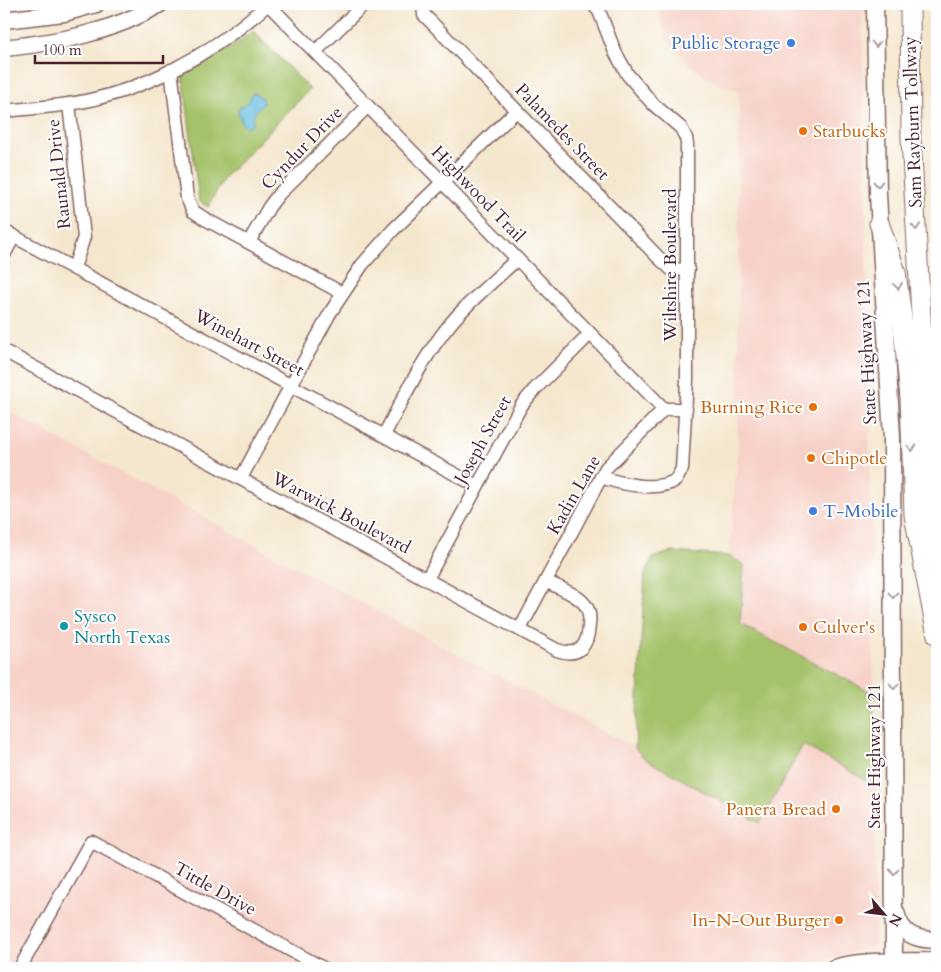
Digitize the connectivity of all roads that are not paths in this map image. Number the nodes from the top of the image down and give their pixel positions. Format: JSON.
{"nodes":[{"id":1,"x":96,"y":4,"type":"edge"},
{"id":2,"x":160,"y":4,"type":"edge"},
{"id":3,"x":268,"y":4,"type":"edge"},
{"id":4,"x":364,"y":4,"type":"edge"},
{"id":5,"x":423,"y":4,"type":"edge"},
{"id":6,"x":593,"y":4,"type":"edge"},
{"id":7,"x":875,"y":4,"type":"edge"},
{"id":8,"x":910,"y":4,"type":"edge"},
{"id":9,"x":4,"y":20,"type":"edge"},
{"id":10,"x":4,"y":48,"type":"edge"},
{"id":11,"x":316,"y":51,"type":"junction"},
{"id":12,"x":171,"y":70,"type":"junction"},
{"id":13,"x":69,"y":104,"type":"junction"},
{"id":14,"x":367,"y":107,"type":"junction"},
{"id":15,"x":4,"y":111,"type":"edge"},
{"id":16,"x":516,"y":111,"type":"junction"},
{"id":17,"x":443,"y":183,"type":"junction"},
{"id":18,"x":879,"y":223,"type":"junction"},
{"id":19,"x":9,"y":234,"type":"edge"},
{"id":20,"x":249,"y":242,"type":"junction"},
{"id":21,"x":4,"y":255,"type":"edge"},
{"id":22,"x":516,"y":259,"type":"junction"},
{"id":23,"x":74,"y":268,"type":"junction"},
{"id":24,"x":688,"y":270,"type":"junction"},
{"id":25,"x":342,"y":293,"type":"junction"},
{"id":26,"x":590,"y":334,"type":"junction"},
{"id":27,"x":4,"y":351,"type":"edge"},
{"id":28,"x":290,"y":385,"type":"junction"},
{"id":29,"x":664,"y":409,"type":"junction"},
{"id":30,"x":686,"y":409,"type":"junction"},
{"id":31,"x":384,"y":435,"type":"junction"},
{"id":32,"x":601,"y":476,"type":"junction"},
{"id":33,"x":241,"y":478,"type":"junction"},
{"id":34,"x":477,"y":486,"type":"junction"},
{"id":35,"x":427,"y":579,"type":"junction"},
{"id":36,"x":546,"y":581,"type":"junction"},
{"id":37,"x":937,"y":600,"type":"edge"},
{"id":38,"x":520,"y":629,"type":"junction"},
{"id":39,"x":937,"y":635,"type":"edge"},
{"id":40,"x":894,"y":903,"type":"junction"},
{"id":41,"x":937,"y":940,"type":"edge"},
{"id":42,"x":937,"y":961,"type":"edge"},
{"id":43,"x":868,"y":962,"type":"junction"},
{"id":44,"x":894,"y":965,"type":"edge"},
{"id":45,"x":20,"y":968,"type":"edge"},
{"id":46,"x":323,"y":968,"type":"edge"},
{"id":47,"x":834,"y":968,"type":"edge"}],
"edges":[{"from":1,"to":9,"type":"main road"},
{"from":2,"to":10,"type":"main road"},
{"from":3,"to":11,"type":"street","name":"Highwood Trail"},
{"from":3,"to":12,"type":"street"},
{"from":4,"to":11,"type":"street"},
{"from":5,"to":16,"type":"street","name":"Palamedes Street"},
{"from":6,"to":24,"type":"street","name":"Wiltshire Boulevard"},
{"from":7,"to":18,"type":"main road","name":"State Highway 121","one_way":true},
{"from":8,"to":37,"type":"highway","name":"Sam Rayburn Tollway","one_way":true},
{"from":11,"to":14,"type":"street","name":"Highwood Trail"},
{"from":12,"to":13,"type":"street"},
{"from":12,"to":20,"type":"street"},
{"from":13,"to":15,"type":"street"},
{"from":13,"to":23,"type":"street","name":"Raunald Drive"},
{"from":14,"to":17,"type":"street","name":"Highwood Trail"},
{"from":14,"to":20,"type":"street","name":"Cyndur Drive"},
{"from":16,"to":17,"type":"street"},
{"from":16,"to":24,"type":"street","name":"Palamedes Street"},
{"from":17,"to":22,"type":"street","name":"Highwood Trail"},
{"from":17,"to":25,"type":"street"},
{"from":18,"to":39,"type":"highway","one_way":true},
{"from":18,"to":40,"type":"main road","name":"State Highway 121","one_way":true},
{"from":19,"to":21,"type":"street"},
{"from":19,"to":23,"type":"street","name":"Winehart Street"},
{"from":20,"to":25,"type":"street"},
{"from":22,"to":26,"type":"street","name":"Highwood Trail"},
{"from":22,"to":31,"type":"street"},
{"from":23,"to":28,"type":"street","name":"Winehart Street"},
{"from":24,"to":30,"type":"street","name":"Wiltshire Boulevard"},
{"from":25,"to":28,"type":"street"},
{"from":26,"to":29,"type":"street","name":"Highwood Trail"},
{"from":26,"to":34,"type":"street","name":"Joseph Street"},
{"from":27,"to":33,"type":"street","name":"Warwick Boulevard"},
{"from":28,"to":31,"type":"street","name":"Winehart Street"},
{"from":28,"to":33,"type":"street"},
{"from":29,"to":30,"type":"street"},
{"from":29,"to":32,"type":"street","name":"Kadin Lane"},
{"from":30,"to":32,"type":"street","name":"Wiltshire Boulevard"},
{"from":31,"to":34,"type":"street","name":"Winehart Street"},
{"from":32,"to":36,"type":"street","name":"Kadin Lane"},
{"from":33,"to":35,"type":"street","name":"Warwick Boulevard"},
{"from":34,"to":35,"type":"street","name":"Joseph Street"},
{"from":35,"to":38,"type":"street","name":"Warwick Boulevard"},
{"from":36,"to":38,"type":"street","name":"Kadin Lane"},
{"from":36,"to":38,"type":"street","name":"Warwick Boulevard"},
{"from":40,"to":41,"type":"main road"},
{"from":40,"to":43,"type":"main road"},
{"from":40,"to":44,"type":"main road","name":"State Highway 121"},
{"from":42,"to":44,"type":"main road"},
{"from":43,"to":44,"type":"main road"},
{"from":43,"to":47,"type":"main road"},
{"from":45,"to":46,"type":"street","name":"Tittle Drive"}]}
